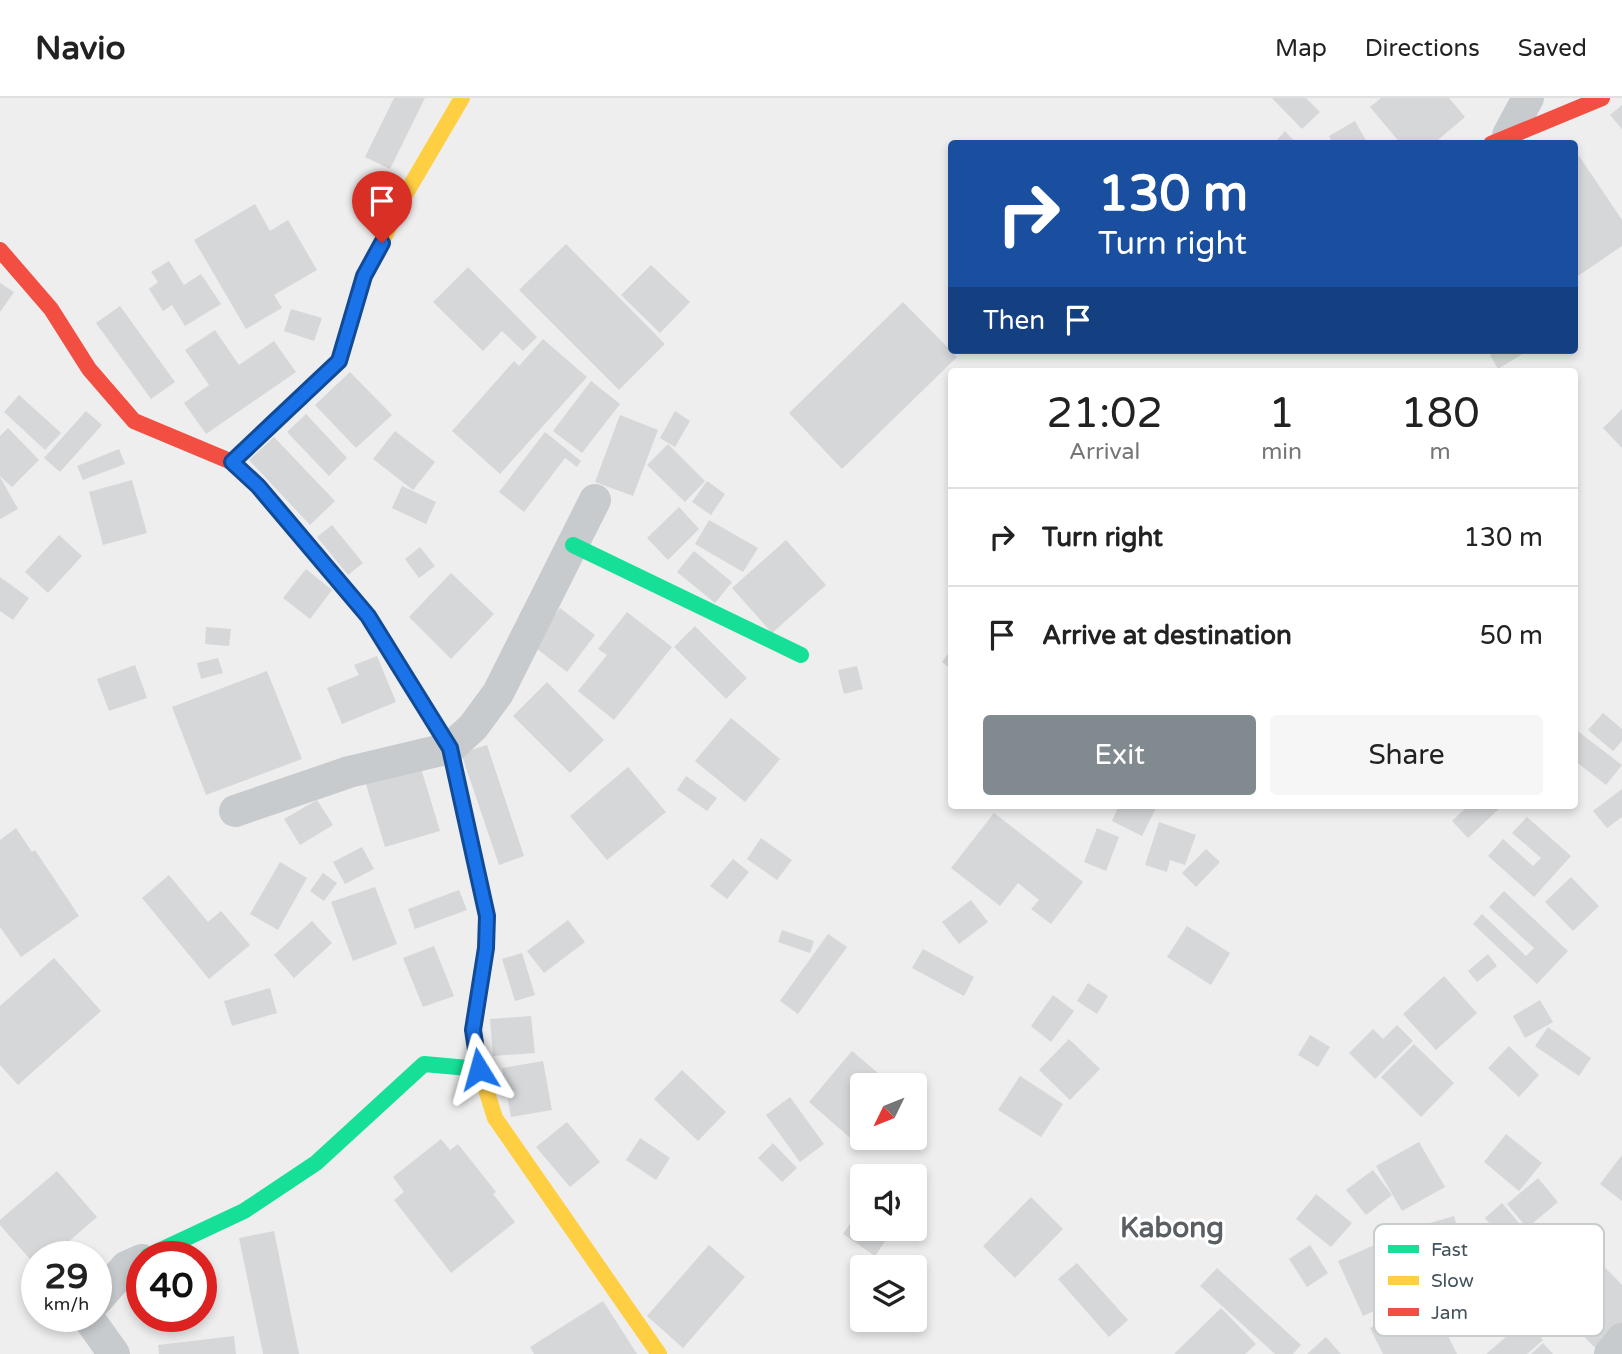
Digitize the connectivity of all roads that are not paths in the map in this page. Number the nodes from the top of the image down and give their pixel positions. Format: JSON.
{"nodes":[{"id":1,"x":462,"y":98,"type":"edge"},
{"id":2,"x":1528,"y":98,"type":"edge"},
{"id":3,"x":1602,"y":98,"type":"edge"},
{"id":4,"x":1499,"y":139,"type":"edge"},
{"id":5,"x":0,"y":250,"type":"edge"},
{"id":6,"x":232,"y":462,"type":"junction"},
{"id":7,"x":595,"y":500,"type":"dead end"},
{"id":8,"x":573,"y":545,"type":"junction"},
{"id":9,"x":801,"y":655,"type":"dead end"},
{"id":10,"x":450,"y":748,"type":"junction"},
{"id":11,"x":235,"y":811,"type":"dead end"},
{"id":12,"x":479,"y":1069,"type":"junction"},
{"id":13,"x":180,"y":1241,"type":"edge"},
{"id":14,"x":126,"y":1267,"type":"edge"},
{"id":15,"x":112,"y":1283,"type":"edge"},
{"id":16,"x":98,"y":1332,"type":"edge"},
{"id":17,"x":1622,"y":1339,"type":"edge"},
{"id":18,"x":114,"y":1354,"type":"edge"},
{"id":19,"x":659,"y":1354,"type":"edge"},
{"id":20,"x":1610,"y":1354,"type":"edge"}],
"edges":[{"from":1,"to":6,"type":"street"},
{"from":2,"to":4,"type":"street"},
{"from":3,"to":4,"type":"street"},
{"from":5,"to":6,"type":"street"},
{"from":6,"to":10,"type":"street"},
{"from":7,"to":8,"type":"street"},
{"from":8,"to":9,"type":"street"},
{"from":8,"to":10,"type":"street"},
{"from":10,"to":11,"type":"street"},
{"from":10,"to":12,"type":"street"},
{"from":12,"to":13,"type":"street"},
{"from":12,"to":19,"type":"street"},
{"from":14,"to":15,"type":"street"},
{"from":16,"to":18,"type":"street"},
{"from":17,"to":20,"type":"street"}]}
